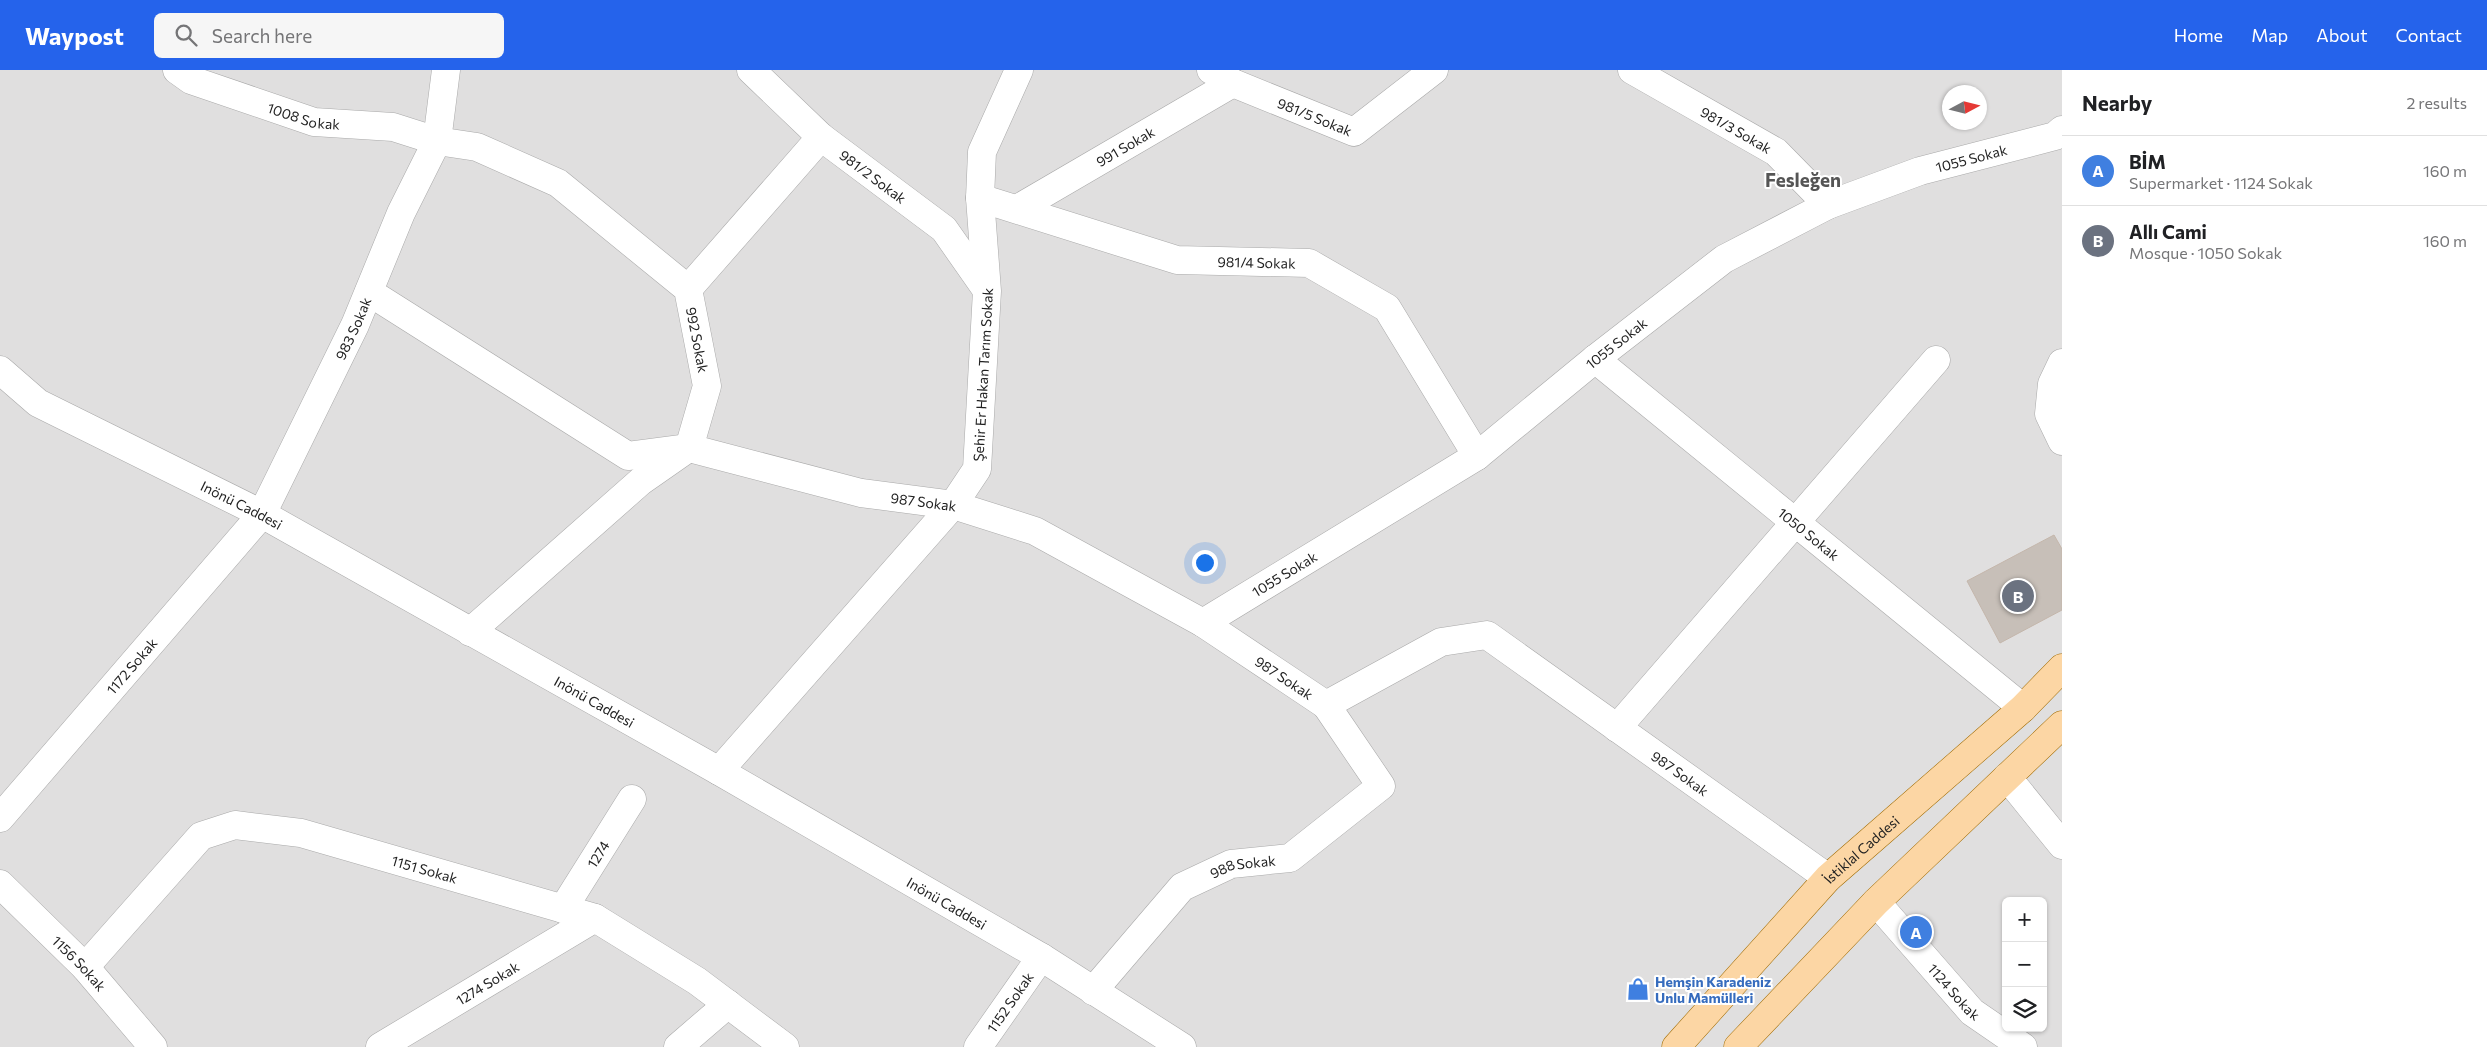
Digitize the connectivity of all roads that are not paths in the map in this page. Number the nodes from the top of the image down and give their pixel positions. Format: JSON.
{"nodes":[{"id":1,"x":177,"y":70,"type":"edge"},
{"id":2,"x":446,"y":70,"type":"edge"},
{"id":3,"x":751,"y":70,"type":"edge"},
{"id":4,"x":1019,"y":70,"type":"edge"},
{"id":5,"x":1434,"y":70,"type":"edge"},
{"id":6,"x":1632,"y":70,"type":"edge"},
{"id":7,"x":1222,"y":77,"type":"edge"},
{"id":8,"x":821,"y":137,"type":"junction"},
{"id":9,"x":2060,"y":139,"type":"edge"},
{"id":10,"x":436,"y":141,"type":"junction"},
{"id":11,"x":980,"y":198,"type":"junction"},
{"id":12,"x":1828,"y":205,"type":"junction"},
{"id":13,"x":1017,"y":209,"type":"junction"},
{"id":14,"x":688,"y":289,"type":"junction"},
{"id":15,"x":987,"y":291,"type":"junction"},
{"id":16,"x":369,"y":292,"type":"junction"},
{"id":17,"x":1595,"y":359,"type":"junction"},
{"id":18,"x":1936,"y":360,"type":"dead end"},
{"id":19,"x":2062,"y":363,"type":"edge"},
{"id":20,"x":0,"y":370,"type":"edge"},
{"id":21,"x":2062,"y":441,"type":"edge"},
{"id":22,"x":689,"y":448,"type":"junction"},
{"id":23,"x":1477,"y":456,"type":"junction"},
{"id":24,"x":953,"y":505,"type":"junction"},
{"id":25,"x":262,"y":514,"type":"junction"},
{"id":26,"x":1795,"y":522,"type":"junction"},
{"id":27,"x":1203,"y":623,"type":"junction"},
{"id":28,"x":470,"y":632,"type":"junction"},
{"id":29,"x":2062,"y":668,"type":"edge"},
{"id":30,"x":1326,"y":705,"type":"junction"},
{"id":31,"x":2023,"y":708,"type":"junction"},
{"id":32,"x":2062,"y":725,"type":"edge"},
{"id":33,"x":1617,"y":728,"type":"junction"},
{"id":34,"x":719,"y":770,"type":"junction"},
{"id":35,"x":2007,"y":777,"type":"junction"},
{"id":36,"x":632,"y":799,"type":"dead end"},
{"id":37,"x":0,"y":818,"type":"edge"},
{"id":38,"x":2062,"y":845,"type":"edge"},
{"id":39,"x":1828,"y":878,"type":"junction"},
{"id":40,"x":0,"y":884,"type":"edge"},
{"id":41,"x":1876,"y":902,"type":"junction"},
{"id":42,"x":563,"y":908,"type":"junction"},
{"id":43,"x":595,"y":918,"type":"junction"},
{"id":44,"x":1041,"y":957,"type":"junction"},
{"id":45,"x":85,"y":967,"type":"junction"},
{"id":46,"x":1093,"y":990,"type":"junction"},
{"id":47,"x":728,"y":1004,"type":"junction"},
{"id":48,"x":153,"y":1047,"type":"edge"},
{"id":49,"x":380,"y":1047,"type":"edge"},
{"id":50,"x":678,"y":1047,"type":"edge"},
{"id":51,"x":786,"y":1047,"type":"edge"},
{"id":52,"x":978,"y":1047,"type":"edge"},
{"id":53,"x":1182,"y":1047,"type":"edge"},
{"id":54,"x":1676,"y":1047,"type":"edge"},
{"id":55,"x":1738,"y":1047,"type":"edge"},
{"id":56,"x":2023,"y":1047,"type":"edge"}],
"edges":[{"from":1,"to":10,"type":"street","name":"1008 Sokak"},
{"from":2,"to":10,"type":"street"},
{"from":3,"to":8,"type":"street","name":"981/2 Sokak"},
{"from":4,"to":11,"type":"street","name":"Şehir Er Hakan Tarım Sokak"},
{"from":5,"to":7,"type":"street","name":"981/5 Sokak"},
{"from":6,"to":12,"type":"street","name":"981/3 Sokak"},
{"from":7,"to":13,"type":"street","name":"991 Sokak"},
{"from":8,"to":14,"type":"street"},
{"from":8,"to":15,"type":"street","name":"981/2 Sokak"},
{"from":9,"to":12,"type":"street","name":"1055 Sokak"},
{"from":10,"to":14,"type":"street","name":"992 Sokak"},
{"from":10,"to":16,"type":"street","name":"983 Sokak"},
{"from":11,"to":13,"type":"street","name":"981/4 Sokak"},
{"from":11,"to":15,"type":"street","name":"Şehir Er Hakan Tarım Sokak"},
{"from":12,"to":17,"type":"street","name":"1055 Sokak"},
{"from":13,"to":23,"type":"street","name":"981/4 Sokak"},
{"from":14,"to":22,"type":"street","name":"992 Sokak"},
{"from":15,"to":24,"type":"street","name":"Şehir Er Hakan Tarım Sokak"},
{"from":16,"to":22,"type":"street"},
{"from":16,"to":25,"type":"street","name":"983 Sokak"},
{"from":17,"to":23,"type":"street","name":"1055 Sokak"},
{"from":17,"to":26,"type":"street","name":"1050 Sokak"},
{"from":18,"to":26,"type":"street"},
{"from":19,"to":21,"type":"street"},
{"from":20,"to":25,"type":"street","name":"Inönü Caddesi"},
{"from":22,"to":24,"type":"street","name":"987 Sokak"},
{"from":22,"to":28,"type":"street"},
{"from":23,"to":27,"type":"street","name":"1055 Sokak"},
{"from":24,"to":27,"type":"street","name":"987 Sokak"},
{"from":24,"to":34,"type":"street","name":"Şehir Er Hakan Tarım Sokak"},
{"from":25,"to":28,"type":"street","name":"Inönü Caddesi"},
{"from":25,"to":37,"type":"street","name":"1172 Sokak"},
{"from":26,"to":31,"type":"street","name":"1050 Sokak"},
{"from":26,"to":33,"type":"street"},
{"from":27,"to":30,"type":"street","name":"987 Sokak"},
{"from":28,"to":34,"type":"street","name":"Inönü Caddesi"},
{"from":29,"to":31,"type":"main road","name":"İstiklal Caddesi"},
{"from":30,"to":33,"type":"street","name":"987 Sokak"},
{"from":30,"to":46,"type":"street","name":"988 Sokak"},
{"from":31,"to":39,"type":"main road","name":"İstiklal Caddesi"},
{"from":32,"to":35,"type":"main road"},
{"from":33,"to":39,"type":"street","name":"987 Sokak"},
{"from":34,"to":44,"type":"street","name":"Inönü Caddesi"},
{"from":35,"to":38,"type":"street"},
{"from":35,"to":41,"type":"main road"},
{"from":36,"to":42,"type":"street","name":"1274"},
{"from":39,"to":54,"type":"main road","name":"İstiklal Caddesi"},
{"from":40,"to":45,"type":"street","name":"1156 Sokak"},
{"from":41,"to":55,"type":"main road"},
{"from":41,"to":56,"type":"street","name":"1124 Sokak"},
{"from":42,"to":43,"type":"street","name":"1151 Sokak"},
{"from":42,"to":45,"type":"street","name":"1151 Sokak"},
{"from":43,"to":47,"type":"street","name":"1151 Sokak"},
{"from":43,"to":49,"type":"street","name":"1274 Sokak"},
{"from":44,"to":46,"type":"street","name":"Inönü Caddesi"},
{"from":44,"to":52,"type":"street","name":"1152 Sokak"},
{"from":45,"to":48,"type":"street","name":"1156 Sokak"},
{"from":46,"to":53,"type":"street","name":"Inönü Caddesi"},
{"from":47,"to":50,"type":"street"},
{"from":47,"to":51,"type":"street","name":"1151 Sokak"}]}
